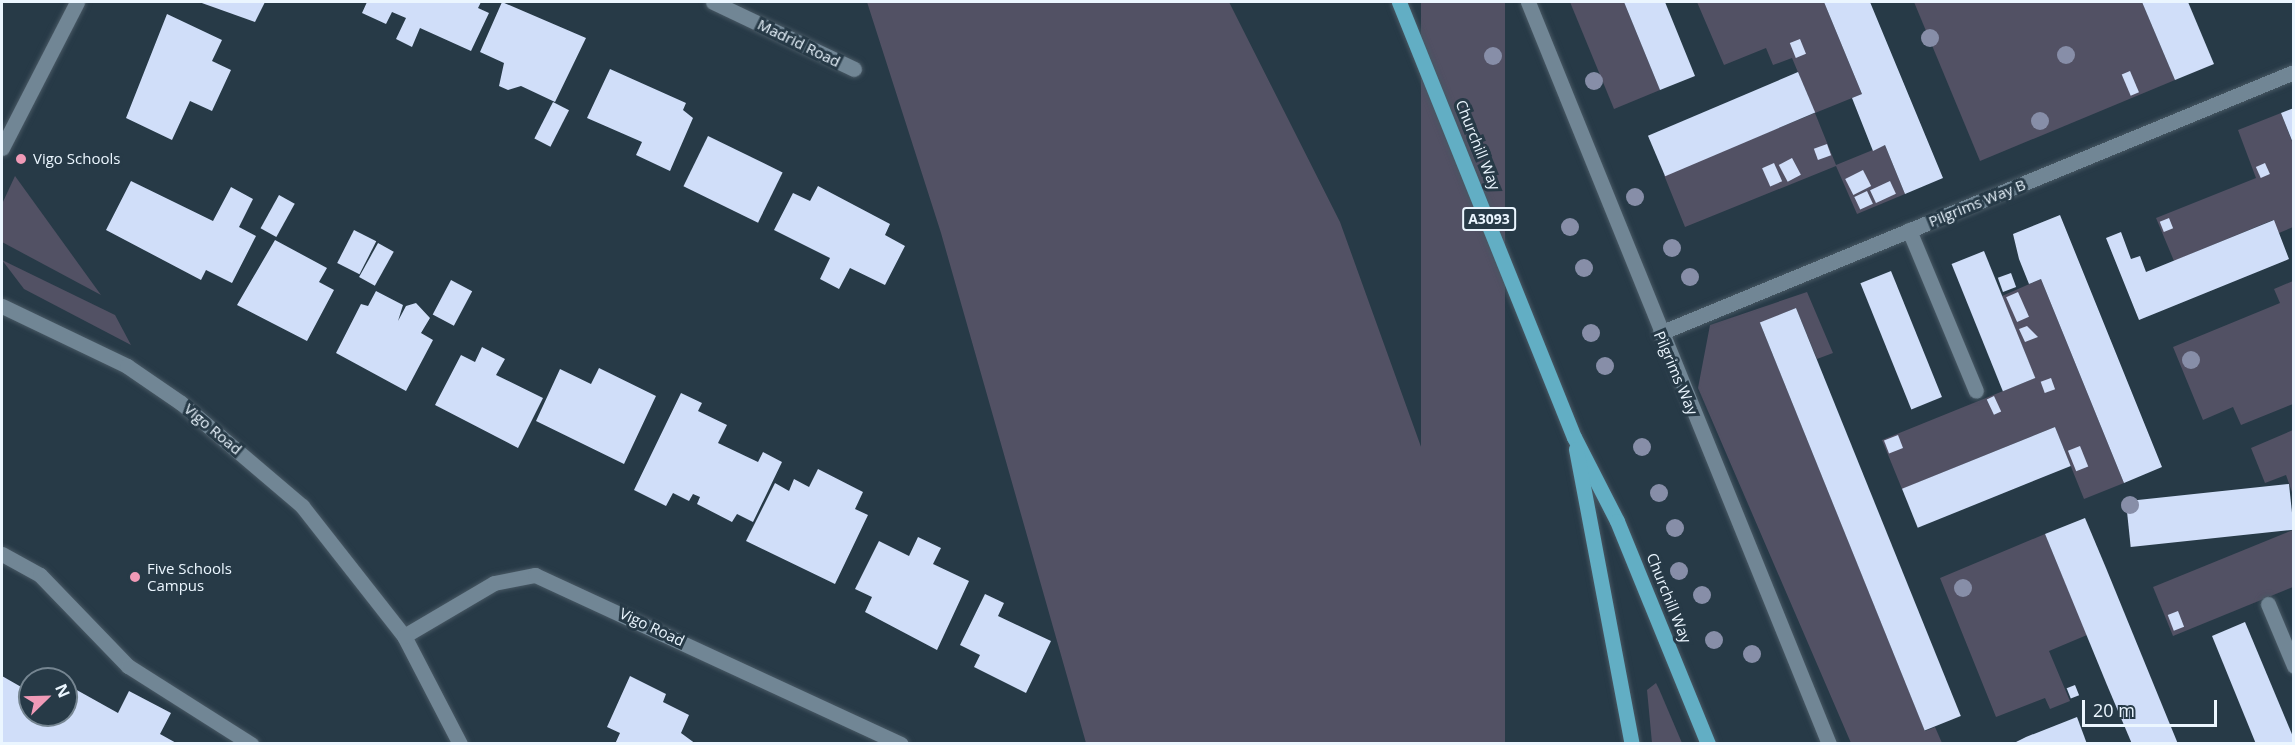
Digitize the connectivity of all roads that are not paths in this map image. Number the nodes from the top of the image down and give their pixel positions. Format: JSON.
{"nodes":[{"id":1,"x":77,"y":2,"type":"edge"},
{"id":2,"x":713,"y":2,"type":"edge"},
{"id":3,"x":1399,"y":2,"type":"edge"},
{"id":4,"x":1528,"y":2,"type":"edge"},
{"id":5,"x":854,"y":69,"type":"dead end"},
{"id":6,"x":2294,"y":72,"type":"edge"},
{"id":7,"x":2,"y":148,"type":"edge"},
{"id":8,"x":1909,"y":230,"type":"junction"},
{"id":9,"x":2,"y":306,"type":"edge"},
{"id":10,"x":1660,"y":333,"type":"junction"},
{"id":11,"x":1976,"y":391,"type":"dead end"},
{"id":12,"x":1574,"y":437,"type":"junction"},
{"id":13,"x":2,"y":554,"type":"edge"},
{"id":14,"x":2268,"y":604,"type":"dead end"},
{"id":15,"x":404,"y":636,"type":"junction"},
{"id":16,"x":2294,"y":666,"type":"edge"},
{"id":17,"x":892,"y":742,"type":"edge"},
{"id":18,"x":251,"y":744,"type":"edge"},
{"id":19,"x":460,"y":744,"type":"edge"},
{"id":20,"x":1632,"y":744,"type":"edge"},
{"id":21,"x":1708,"y":744,"type":"edge"},
{"id":22,"x":1829,"y":744,"type":"edge"}],
"edges":[{"from":1,"to":7,"type":"street"},
{"from":2,"to":5,"type":"street","name":"Madrid Road"},
{"from":3,"to":12,"type":"main road","name":"Churchill Way","number":"A3093"},
{"from":4,"to":10,"type":"street","name":"Pilgrims Way"},
{"from":6,"to":8,"type":"street","name":"Pilgrims Way B"},
{"from":8,"to":10,"type":"street","name":"Pilgrims Way B"},
{"from":8,"to":11,"type":"street"},
{"from":9,"to":15,"type":"street","name":"Vigo Road"},
{"from":10,"to":22,"type":"street","name":"Pilgrims Way"},
{"from":12,"to":20,"type":"main road","name":"Churchill Way","number":"A3093"},
{"from":12,"to":21,"type":"main road","name":"Churchill Way","number":"A3093"},
{"from":13,"to":18,"type":"street"},
{"from":14,"to":16,"type":"street"},
{"from":15,"to":17,"type":"street","name":"Vigo Road"},
{"from":15,"to":19,"type":"street","name":"Vigo Road"}]}
